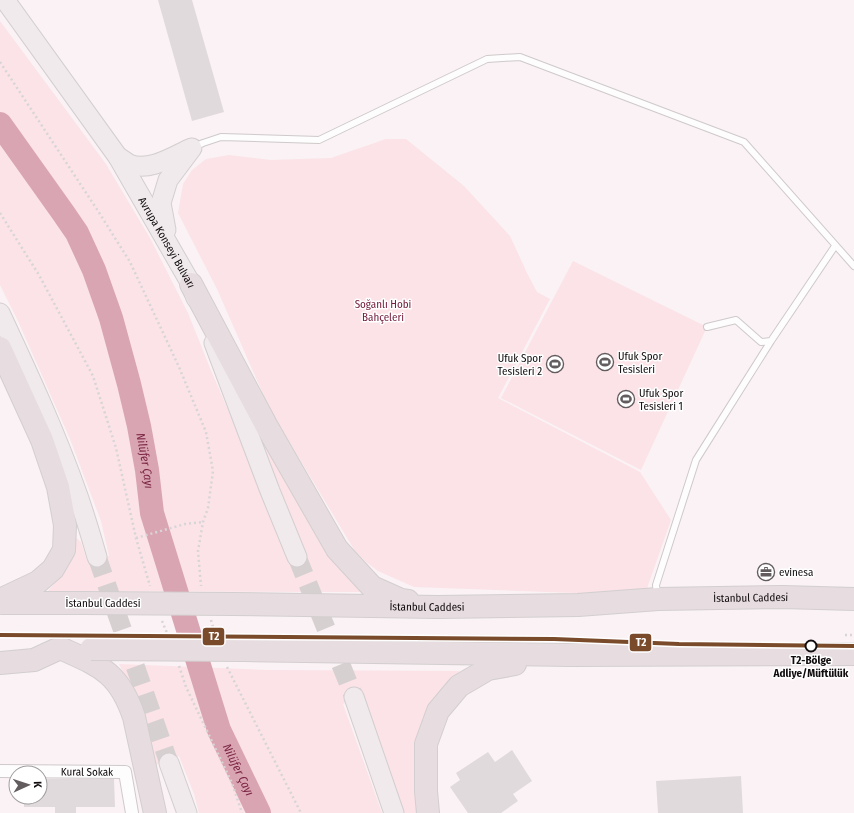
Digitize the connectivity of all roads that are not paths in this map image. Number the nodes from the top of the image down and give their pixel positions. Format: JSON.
{"nodes":[{"id":1,"x":5,"y":0,"type":"edge"},
{"id":2,"x":0,"y":3,"type":"edge"},
{"id":3,"x":26,"y":30,"type":"junction"},
{"id":4,"x":192,"y":148,"type":"junction"},
{"id":5,"x":118,"y":157,"type":"junction"},
{"id":6,"x":167,"y":242,"type":"junction"},
{"id":7,"x":835,"y":246,"type":"junction"},
{"id":8,"x":854,"y":266,"type":"edge"},
{"id":9,"x":191,"y":284,"type":"junction"},
{"id":10,"x":0,"y":313,"type":"edge"},
{"id":11,"x":707,"y":326,"type":"dead end"},
{"id":12,"x":771,"y":341,"type":"junction"},
{"id":13,"x":0,"y":348,"type":"edge"},
{"id":14,"x":97,"y":557,"type":"tunnel mouth"},
{"id":15,"x":297,"y":557,"type":"tunnel mouth"},
{"id":16,"x":658,"y":599,"type":"junction"},
{"id":17,"x":854,"y":599,"type":"edge"},
{"id":18,"x":0,"y":602,"type":"edge"},
{"id":19,"x":438,"y":607,"type":"junction"},
{"id":20,"x":850,"y":644,"type":"edge"},
{"id":21,"x":0,"y":648,"type":"edge"},
{"id":22,"x":60,"y":648,"type":"junction"},
{"id":23,"x":570,"y":655,"type":"junction"},
{"id":24,"x":0,"y":663,"type":"edge"},
{"id":25,"x":354,"y":697,"type":"tunnel mouth"},
{"id":26,"x":168,"y":762,"type":"tunnel mouth"},
{"id":27,"x":0,"y":771,"type":"edge"},
{"id":28,"x":132,"y":813,"type":"edge"},
{"id":29,"x":155,"y":813,"type":"edge"},
{"id":30,"x":186,"y":813,"type":"edge"},
{"id":31,"x":394,"y":813,"type":"edge"},
{"id":32,"x":428,"y":813,"type":"edge"}],
"edges":[{"from":1,"to":3,"type":"main road","name":"Avrupa Konseyi Bulvarı"},
{"from":2,"to":3,"type":"main road"},
{"from":3,"to":5,"type":"main road","name":"Avrupa Konseyi Bulvarı"},
{"from":4,"to":5,"type":"main road"},
{"from":4,"to":6,"type":"main road"},
{"from":4,"to":7,"type":"lane"},
{"from":5,"to":6,"type":"main road","name":"Avrupa Konseyi Bulvarı"},
{"from":6,"to":9,"type":"main road","name":"Avrupa Konseyi Bulvarı"},
{"from":7,"to":8,"type":"lane"},
{"from":7,"to":12,"type":"lane"},
{"from":9,"to":15,"type":"main road","name":"Avrupa Konseyi Bulvarı"},
{"from":9,"to":19,"type":"highway"},
{"from":10,"to":14,"type":"main road"},
{"from":11,"to":12,"type":"lane"},
{"from":12,"to":16,"type":"lane"},
{"from":13,"to":18,"type":"highway"},
{"from":16,"to":17,"type":"highway","name":"İstanbul Caddesi"},
{"from":16,"to":19,"type":"highway","name":"İstanbul Caddesi"},
{"from":18,"to":19,"type":"highway","name":"İstanbul Caddesi","bridge":true},
{"from":20,"to":23,"type":"highway"},
{"from":21,"to":22,"type":"highway"},
{"from":22,"to":23,"type":"highway","bridge":true},
{"from":22,"to":24,"type":"highway"},
{"from":22,"to":29,"type":"highway"},
{"from":23,"to":32,"type":"highway"},
{"from":25,"to":31,"type":"main road"},
{"from":26,"to":30,"type":"main road"},
{"from":27,"to":28,"type":"street","name":"Kural Sokak"}]}
